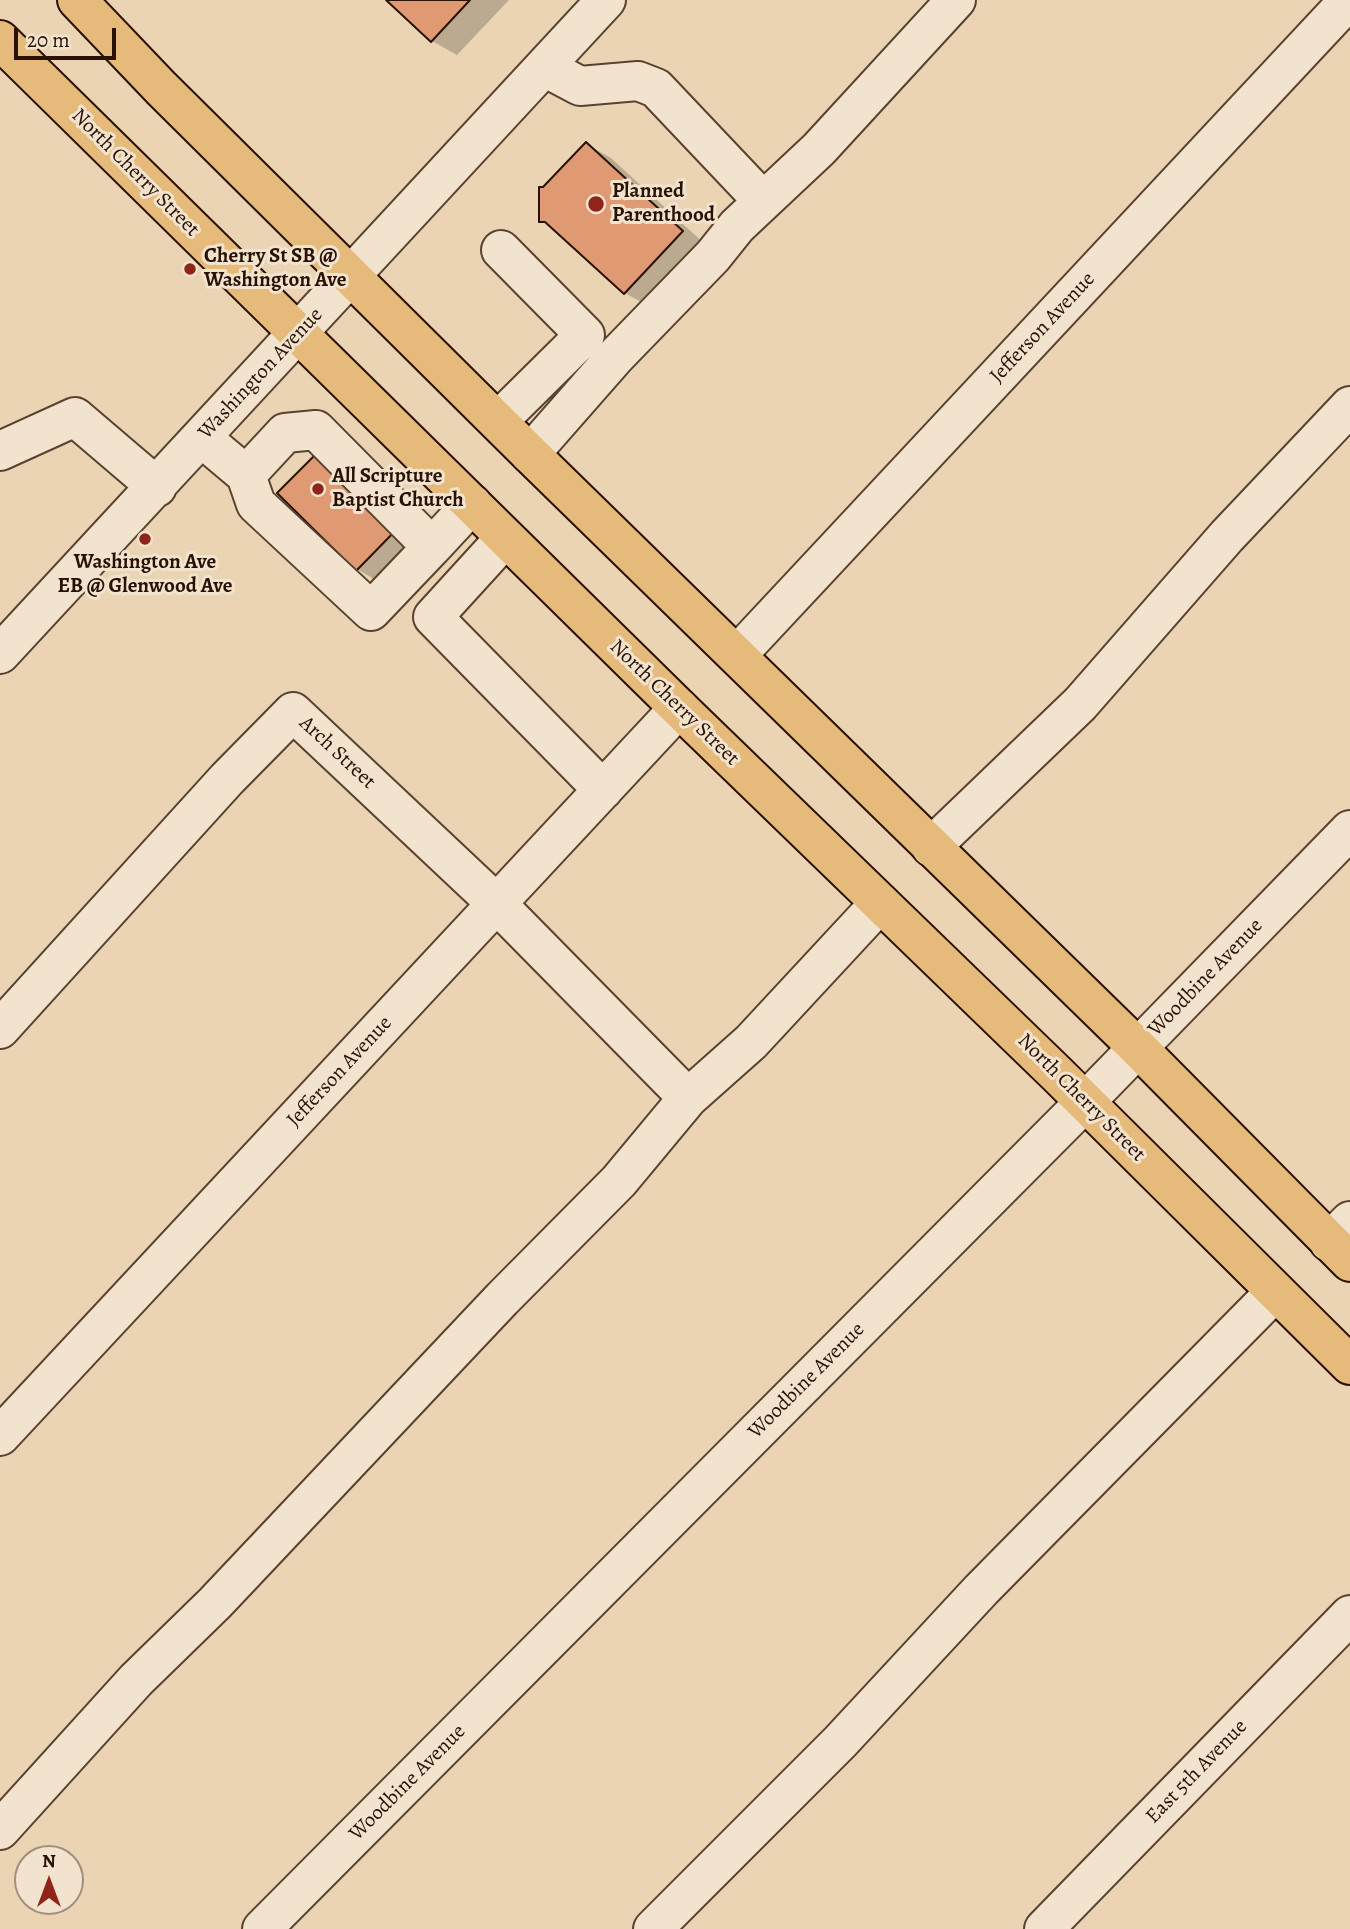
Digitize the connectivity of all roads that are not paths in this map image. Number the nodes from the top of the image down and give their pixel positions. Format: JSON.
{"nodes":[{"id":1,"x":76,"y":0,"type":"edge"},
{"id":2,"x":606,"y":0,"type":"edge"},
{"id":3,"x":956,"y":0,"type":"edge"},
{"id":4,"x":1349,"y":0,"type":"edge"},
{"id":5,"x":0,"y":40,"type":"edge"},
{"id":6,"x":544,"y":67,"type":"junction"},
{"id":7,"x":763,"y":201,"type":"junction"},
{"id":8,"x":501,"y":250,"type":"dead end"},
{"id":9,"x":352,"y":276,"type":"junction"},
{"id":10,"x":298,"y":334,"type":"junction"},
{"id":11,"x":1350,"y":406,"type":"edge"},
{"id":12,"x":498,"y":421,"type":"junction"},
{"id":13,"x":202,"y":438,"type":"junction"},
{"id":14,"x":0,"y":451,"type":"edge"},
{"id":15,"x":530,"y":454,"type":"junction"},
{"id":16,"x":246,"y":475,"type":"junction"},
{"id":17,"x":157,"y":487,"type":"junction"},
{"id":18,"x":472,"y":505,"type":"junction"},
{"id":19,"x":505,"y":538,"type":"junction"},
{"id":20,"x":432,"y":547,"type":"junction"},
{"id":21,"x":0,"y":654,"type":"edge"},
{"id":22,"x":737,"y":655,"type":"junction"},
{"id":23,"x":679,"y":708,"type":"junction"},
{"id":24,"x":603,"y":790,"type":"junction"},
{"id":25,"x":1350,"y":830,"type":"edge"},
{"id":26,"x":931,"y":847,"type":"junction"},
{"id":27,"x":880,"y":903,"type":"junction"},
{"id":28,"x":497,"y":904,"type":"junction"},
{"id":29,"x":0,"y":1029,"type":"edge"},
{"id":30,"x":1138,"y":1048,"type":"junction"},
{"id":31,"x":688,"y":1098,"type":"junction"},
{"id":32,"x":1085,"y":1102,"type":"junction"},
{"id":33,"x":1343,"y":1242,"type":"edge"},
{"id":34,"x":1275,"y":1292,"type":"junction"},
{"id":35,"x":1350,"y":1365,"type":"edge"},
{"id":36,"x":0,"y":1436,"type":"edge"},
{"id":37,"x":1350,"y":1615,"type":"edge"},
{"id":38,"x":0,"y":1830,"type":"edge"},
{"id":39,"x":262,"y":1929,"type":"edge"},
{"id":40,"x":653,"y":1929,"type":"edge"},
{"id":41,"x":1044,"y":1929,"type":"edge"}],
"edges":[{"from":1,"to":9,"type":"main road"},
{"from":2,"to":6,"type":"street","name":"Washington Avenue"},
{"from":3,"to":7,"type":"street"},
{"from":4,"to":22,"type":"street","name":"Jefferson Avenue"},
{"from":5,"to":10,"type":"main road","name":"North Cherry Street"},
{"from":6,"to":7,"type":"street"},
{"from":6,"to":9,"type":"street","name":"Washington Avenue"},
{"from":7,"to":15,"type":"street"},
{"from":8,"to":12,"type":"street"},
{"from":9,"to":10,"type":"street","name":"Washington Avenue"},
{"from":9,"to":12,"type":"main road"},
{"from":10,"to":13,"type":"street","name":"Washington Avenue"},
{"from":10,"to":18,"type":"main road","name":"North Cherry Street"},
{"from":11,"to":26,"type":"street"},
{"from":12,"to":15,"type":"main road"},
{"from":13,"to":16,"type":"street"},
{"from":13,"to":17,"type":"street","name":"Washington Avenue"},
{"from":14,"to":17,"type":"street"},
{"from":15,"to":22,"type":"main road"},
{"from":16,"to":20,"type":"street"},
{"from":16,"to":20,"type":"street"},
{"from":17,"to":21,"type":"street","name":"Washington Avenue"},
{"from":18,"to":19,"type":"main road","name":"North Cherry Street"},
{"from":18,"to":20,"type":"street"},
{"from":19,"to":23,"type":"main road","name":"North Cherry Street"},
{"from":19,"to":24,"type":"street"},
{"from":22,"to":26,"type":"main road"},
{"from":23,"to":24,"type":"street","name":"Jefferson Avenue"},
{"from":23,"to":27,"type":"main road","name":"North Cherry Street"},
{"from":24,"to":28,"type":"street","name":"Jefferson Avenue"},
{"from":25,"to":30,"type":"street","name":"Woodbine Avenue"},
{"from":26,"to":30,"type":"main road"},
{"from":27,"to":31,"type":"street"},
{"from":27,"to":32,"type":"main road","name":"North Cherry Street"},
{"from":28,"to":29,"type":"street","name":"Arch Street"},
{"from":28,"to":31,"type":"street","name":"Arch Street"},
{"from":28,"to":36,"type":"street","name":"Jefferson Avenue"},
{"from":30,"to":32,"type":"street","name":"Woodbine Avenue"},
{"from":30,"to":33,"type":"main road"},
{"from":31,"to":38,"type":"street"},
{"from":32,"to":34,"type":"main road","name":"North Cherry Street"},
{"from":32,"to":39,"type":"street","name":"Woodbine Avenue"},
{"from":34,"to":35,"type":"main road","name":"North Cherry Street"},
{"from":34,"to":40,"type":"street"},
{"from":37,"to":41,"type":"street","name":"East 5th Avenue"}]}
